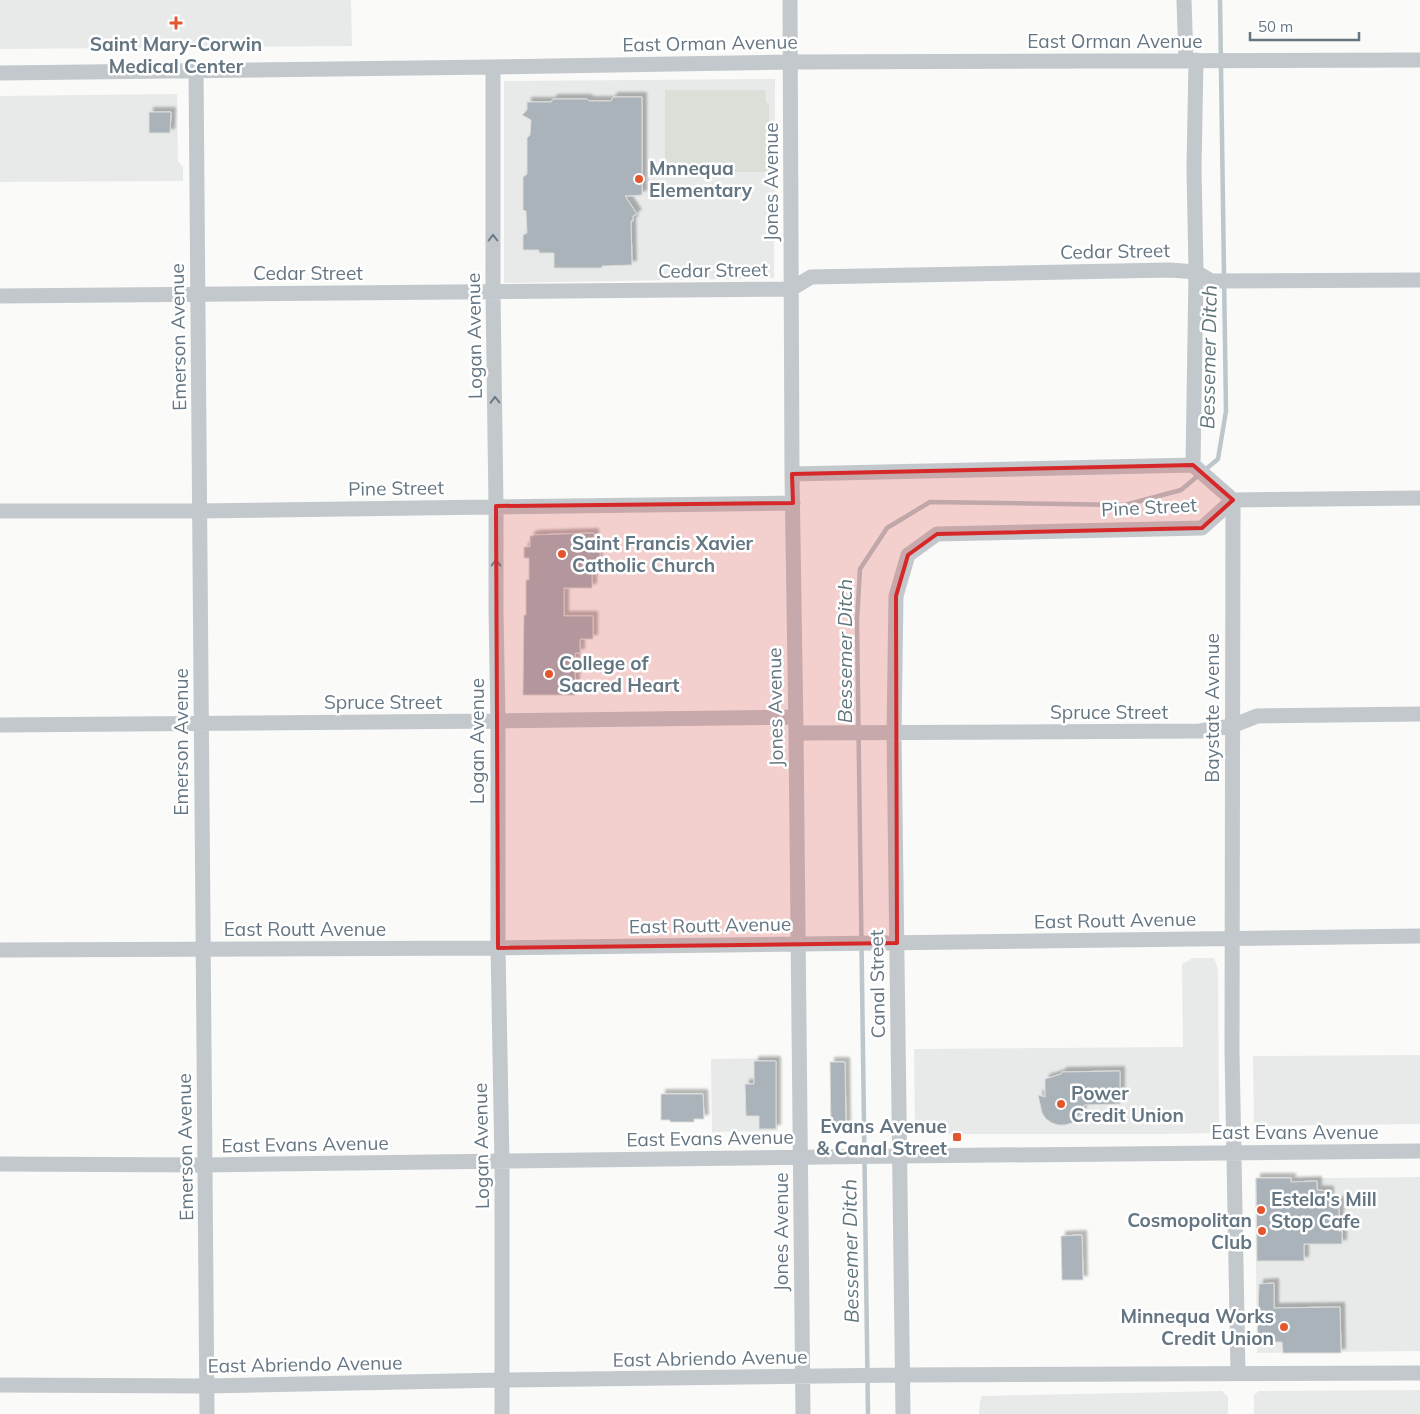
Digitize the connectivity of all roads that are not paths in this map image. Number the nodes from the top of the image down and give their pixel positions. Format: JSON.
{"nodes":[{"id":1,"x":790,"y":0,"type":"edge"},
{"id":2,"x":1184,"y":0,"type":"edge"},
{"id":3,"x":1420,"y":60,"type":"edge"},
{"id":4,"x":1191,"y":61,"type":"junction"},
{"id":5,"x":790,"y":62,"type":"junction"},
{"id":6,"x":493,"y":67,"type":"junction"},
{"id":7,"x":196,"y":70,"type":"junction"},
{"id":8,"x":0,"y":73,"type":"edge"},
{"id":9,"x":1196,"y":272,"type":"junction"},
{"id":10,"x":1420,"y":280,"type":"edge"},
{"id":11,"x":791,"y":289,"type":"junction"},
{"id":12,"x":493,"y":292,"type":"junction"},
{"id":13,"x":198,"y":294,"type":"junction"},
{"id":14,"x":0,"y":296,"type":"edge"},
{"id":15,"x":1193,"y":465,"type":"junction"},
{"id":16,"x":792,"y":474,"type":"junction"},
{"id":17,"x":1420,"y":498,"type":"edge"},
{"id":18,"x":1233,"y":500,"type":"junction"},
{"id":19,"x":793,"y":503,"type":"junction"},
{"id":20,"x":496,"y":506,"type":"junction"},
{"id":21,"x":0,"y":511,"type":"edge"},
{"id":22,"x":200,"y":511,"type":"junction"},
{"id":23,"x":908,"y":555,"type":"joint"},
{"id":24,"x":1420,"y":714,"type":"edge"},
{"id":25,"x":498,"y":721,"type":"junction"},
{"id":26,"x":201,"y":723,"type":"junction"},
{"id":27,"x":0,"y":725,"type":"edge"},
{"id":28,"x":796,"y":725,"type":"junction"},
{"id":29,"x":1232,"y":726,"type":"junction"},
{"id":30,"x":894,"y":733,"type":"junction"},
{"id":31,"x":1420,"y":936,"type":"edge"},
{"id":32,"x":1232,"y":938,"type":"junction"},
{"id":33,"x":797,"y":943,"type":"junction"},
{"id":34,"x":897,"y":943,"type":"junction"},
{"id":35,"x":498,"y":948,"type":"junction"},
{"id":36,"x":203,"y":949,"type":"junction"},
{"id":37,"x":0,"y":950,"type":"edge"},
{"id":38,"x":1420,"y":1151,"type":"edge"},
{"id":39,"x":1234,"y":1152,"type":"junction"},
{"id":40,"x":898,"y":1156,"type":"junction"},
{"id":41,"x":801,"y":1157,"type":"junction"},
{"id":42,"x":502,"y":1162,"type":"junction"},
{"id":43,"x":0,"y":1164,"type":"edge"},
{"id":44,"x":205,"y":1165,"type":"junction"},
{"id":45,"x":1420,"y":1373,"type":"edge"},
{"id":46,"x":1238,"y":1374,"type":"junction"},
{"id":47,"x":902,"y":1375,"type":"junction"},
{"id":48,"x":803,"y":1378,"type":"junction"},
{"id":49,"x":502,"y":1380,"type":"junction"},
{"id":50,"x":0,"y":1385,"type":"edge"},
{"id":51,"x":206,"y":1386,"type":"junction"},
{"id":52,"x":207,"y":1414,"type":"edge"},
{"id":53,"x":502,"y":1414,"type":"edge"},
{"id":54,"x":803,"y":1414,"type":"edge"},
{"id":55,"x":903,"y":1414,"type":"edge"}],
"edges":[{"from":1,"to":5,"type":"street","name":"Jones Avenue"},
{"from":2,"to":4,"type":"street"},
{"from":3,"to":4,"type":"street","name":"East Orman Avenue"},
{"from":4,"to":5,"type":"street","name":"East Orman Avenue"},
{"from":4,"to":9,"type":"street"},
{"from":5,"to":6,"type":"street","name":"East Orman Avenue"},
{"from":5,"to":11,"type":"street","name":"Jones Avenue"},
{"from":6,"to":7,"type":"street","name":"East Orman Avenue"},
{"from":12,"to":6,"type":"street","name":"Logan Avenue","one_way":true},
{"from":7,"to":8,"type":"street","name":"East Orman Avenue"},
{"from":7,"to":13,"type":"street","name":"Emerson Avenue"},
{"from":9,"to":10,"type":"street","name":"Cedar Street"},
{"from":9,"to":11,"type":"street","name":"Cedar Street"},
{"from":9,"to":15,"type":"street"},
{"from":11,"to":12,"type":"street","name":"Cedar Street"},
{"from":11,"to":16,"type":"street","name":"Jones Avenue"},
{"from":12,"to":13,"type":"street","name":"Cedar Street"},
{"from":20,"to":12,"type":"street","name":"Logan Avenue","one_way":true},
{"from":13,"to":14,"type":"street","name":"Cedar Street"},
{"from":13,"to":22,"type":"street","name":"Emerson Avenue"},
{"from":15,"to":16,"type":"street","name":"Pine Street"},
{"from":15,"to":18,"type":"street"},
{"from":16,"to":19,"type":"street","name":"Jones Avenue"},
{"from":17,"to":18,"type":"street"},
{"from":18,"to":23,"type":"street","name":"Pine Street"},
{"from":18,"to":29,"type":"street","name":"Baystate Avenue"},
{"from":19,"to":20,"type":"street","name":"Pine Street"},
{"from":19,"to":28,"type":"street","name":"Jones Avenue"},
{"from":20,"to":22,"type":"street","name":"Pine Street"},
{"from":25,"to":20,"type":"street","name":"Logan Avenue","one_way":true},
{"from":21,"to":22,"type":"street","name":"Pine Street"},
{"from":22,"to":26,"type":"street","name":"Emerson Avenue"},
{"from":23,"to":30,"type":"street","name":"Canal Street"},
{"from":24,"to":29,"type":"street","name":"Spruce Street"},
{"from":25,"to":26,"type":"street","name":"Spruce Street"},
{"from":25,"to":28,"type":"street","name":"Spruce Street"},
{"from":25,"to":35,"type":"street","name":"Logan Avenue"},
{"from":26,"to":27,"type":"street","name":"Spruce Street"},
{"from":26,"to":36,"type":"street","name":"Emerson Avenue"},
{"from":28,"to":30,"type":"street","name":"Spruce Street"},
{"from":28,"to":33,"type":"street","name":"Jones Avenue"},
{"from":29,"to":30,"type":"street","name":"Spruce Street"},
{"from":29,"to":32,"type":"street","name":"Baystate Avenue"},
{"from":30,"to":34,"type":"street","name":"Canal Street"},
{"from":31,"to":32,"type":"street","name":"East Routt Avenue"},
{"from":32,"to":34,"type":"street","name":"East Routt Avenue"},
{"from":32,"to":39,"type":"street","name":"Baystate Avenue"},
{"from":33,"to":34,"type":"street","name":"East Routt Avenue"},
{"from":33,"to":35,"type":"street","name":"East Routt Avenue"},
{"from":33,"to":41,"type":"street","name":"Jones Avenue"},
{"from":34,"to":40,"type":"street","name":"Canal Street"},
{"from":35,"to":36,"type":"street","name":"East Routt Avenue"},
{"from":35,"to":42,"type":"street","name":"Logan Avenue"},
{"from":36,"to":37,"type":"street","name":"East Routt Avenue"},
{"from":36,"to":44,"type":"street","name":"Emerson Avenue"},
{"from":38,"to":39,"type":"street","name":"East Evans Avenue"},
{"from":39,"to":40,"type":"street","name":"East Evans Avenue"},
{"from":39,"to":46,"type":"street","name":"Baystate Avenue"},
{"from":40,"to":41,"type":"street","name":"East Evans Avenue"},
{"from":40,"to":47,"type":"street","name":"Canal Street"},
{"from":41,"to":42,"type":"street","name":"East Evans Avenue"},
{"from":41,"to":48,"type":"street","name":"Jones Avenue"},
{"from":42,"to":44,"type":"street","name":"East Evans Avenue"},
{"from":42,"to":49,"type":"street","name":"Logan Avenue"},
{"from":43,"to":44,"type":"street","name":"East Evans Avenue"},
{"from":44,"to":51,"type":"street","name":"Emerson Avenue"},
{"from":45,"to":46,"type":"street","name":"East Abriendo Avenue"},
{"from":46,"to":47,"type":"street","name":"East Abriendo Avenue"},
{"from":47,"to":48,"type":"street","name":"East Abriendo Avenue"},
{"from":47,"to":55,"type":"street","name":"Canal Street"},
{"from":48,"to":49,"type":"street","name":"East Abriendo Avenue"},
{"from":48,"to":54,"type":"street","name":"Jones Avenue"},
{"from":49,"to":51,"type":"street","name":"East Abriendo Avenue"},
{"from":49,"to":53,"type":"street","name":"Logan Avenue"},
{"from":50,"to":51,"type":"street","name":"East Abriendo Avenue"},
{"from":51,"to":52,"type":"street","name":"Emerson Avenue"}]}
